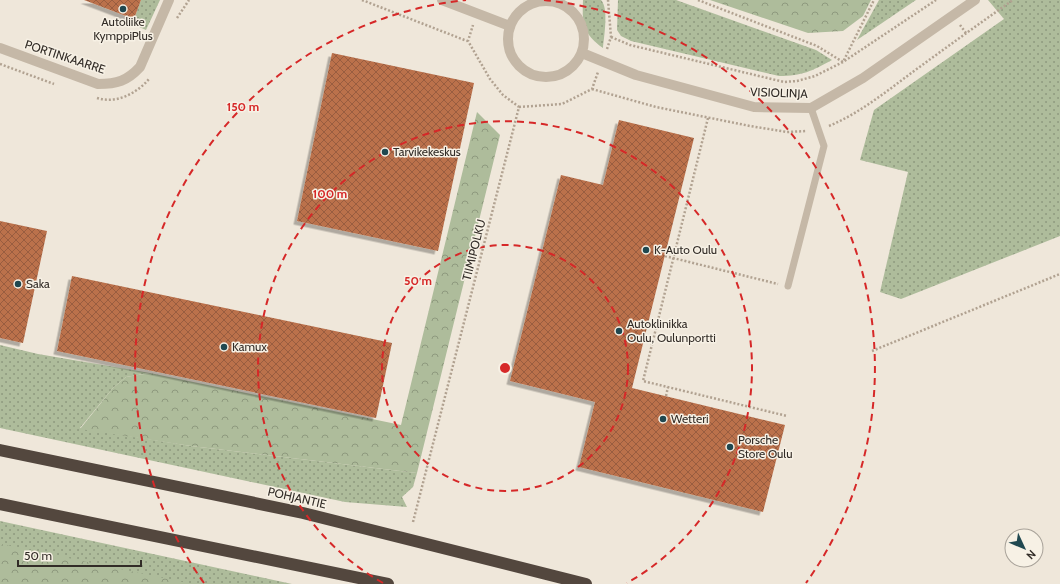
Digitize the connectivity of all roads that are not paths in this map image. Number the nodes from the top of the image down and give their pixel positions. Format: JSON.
{"nodes":[{"id":1,"x":170,"y":0,"type":"edge"},
{"id":2,"x":442,"y":0,"type":"edge"},
{"id":3,"x":975,"y":0,"type":"edge"},
{"id":4,"x":560,"y":2,"type":"edge"},
{"id":5,"x":510,"y":26,"type":"junction"},
{"id":6,"x":0,"y":48,"type":"edge"},
{"id":7,"x":582,"y":53,"type":"junction"},
{"id":8,"x":811,"y":108,"type":"junction"},
{"id":9,"x":788,"y":286,"type":"road end"},
{"id":10,"x":0,"y":450,"type":"edge"},
{"id":11,"x":0,"y":504,"type":"edge"},
{"id":12,"x":388,"y":584,"type":"edge"},
{"id":13,"x":586,"y":584,"type":"edge"}],
"edges":[{"from":1,"to":6,"type":"street","name":"PORTINKAARRE"},
{"from":2,"to":5,"type":"street"},
{"from":3,"to":8,"type":"street","name":"VISIOLINJA"},
{"from":4,"to":5,"type":"street"},
{"from":4,"to":7,"type":"street"},
{"from":5,"to":7,"type":"street"},
{"from":7,"to":8,"type":"street","name":"VISIOLINJA"},
{"from":8,"to":9,"type":"lane"},
{"from":10,"to":13,"type":"highway","name":"POHJANTIE"},
{"from":11,"to":12,"type":"highway"}]}
